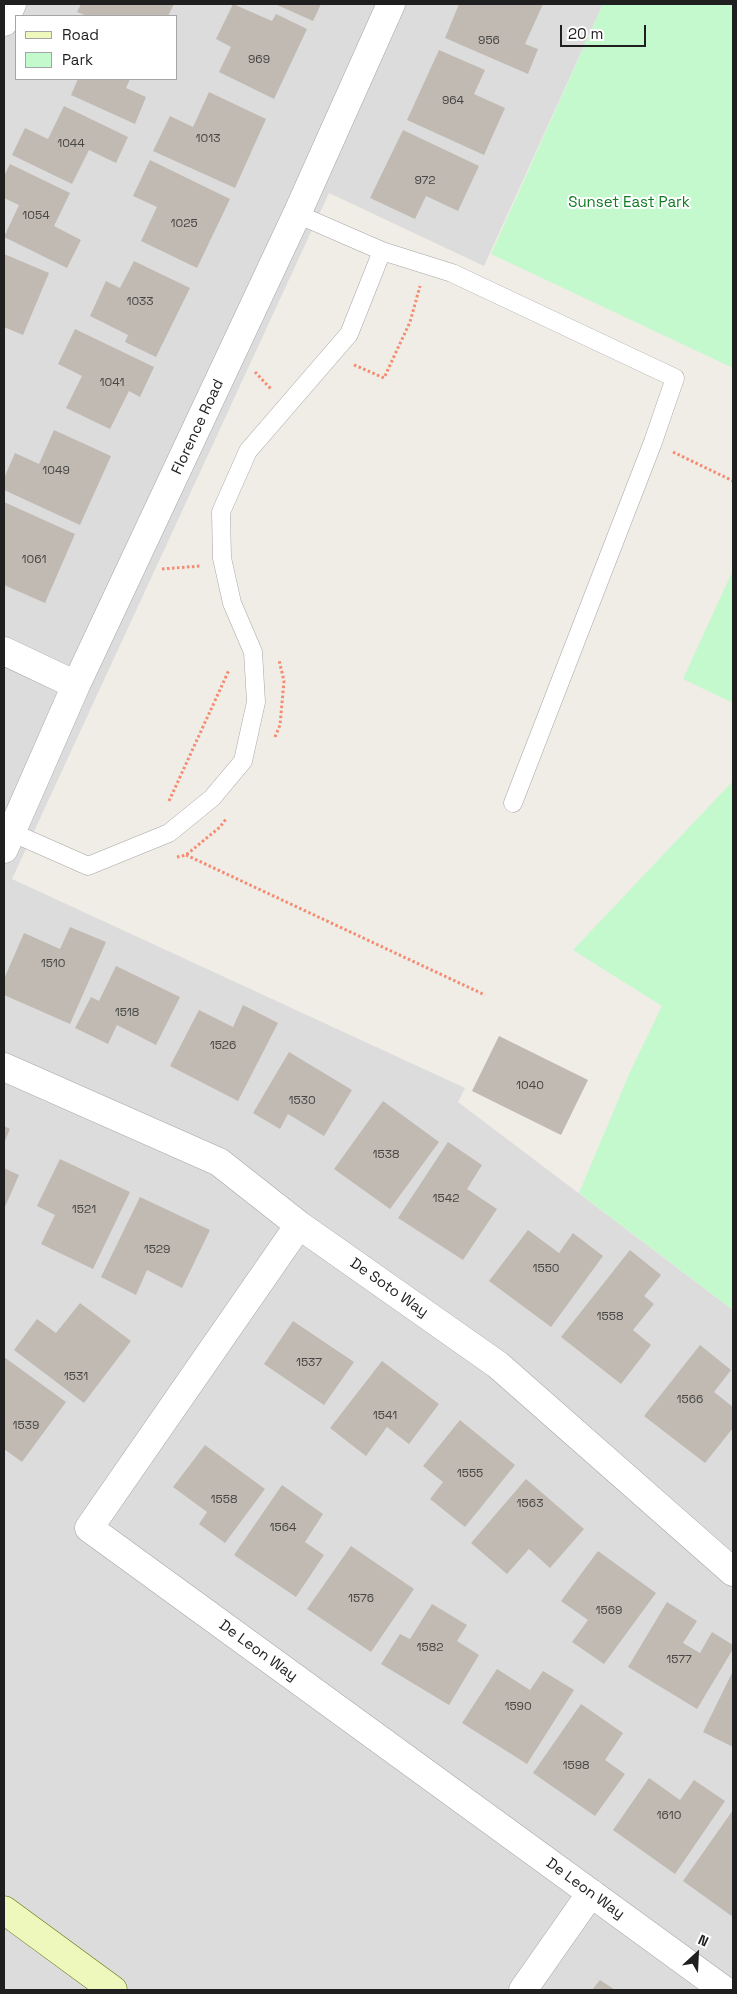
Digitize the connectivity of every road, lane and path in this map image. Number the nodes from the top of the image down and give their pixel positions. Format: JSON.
{"nodes":[{"id":1,"x":12,"y":4,"type":"edge"},
{"id":2,"x":391,"y":4,"type":"edge"},
{"id":3,"x":4,"y":22,"type":"edge"},
{"id":4,"x":298,"y":214,"type":"junction"},
{"id":5,"x":382,"y":251,"type":"junction"},
{"id":6,"x":421,"y":284,"type":"dead end"},
{"id":7,"x":251,"y":369,"type":"dead end"},
{"id":8,"x":348,"y":372,"type":"dead end"},
{"id":9,"x":272,"y":390,"type":"dead end"},
{"id":10,"x":653,"y":442,"type":"junction"},
{"id":11,"x":733,"y":481,"type":"edge"},
{"id":12,"x":201,"y":566,"type":"dead end"},
{"id":13,"x":160,"y":569,"type":"dead end"},
{"id":14,"x":4,"y":651,"type":"edge"},
{"id":15,"x":278,"y":656,"type":"dead end"},
{"id":16,"x":232,"y":663,"type":"dead end"},
{"id":17,"x":76,"y":685,"type":"junction"},
{"id":18,"x":273,"y":741,"type":"dead end"},
{"id":19,"x":168,"y":803,"type":"dead end"},
{"id":20,"x":513,"y":803,"type":"dead end"},
{"id":21,"x":232,"y":812,"type":"dead end"},
{"id":22,"x":8,"y":840,"type":"edge"},
{"id":23,"x":186,"y":855,"type":"junction"},
{"id":24,"x":172,"y":859,"type":"dead end"},
{"id":25,"x":485,"y":995,"type":"dead end"},
{"id":26,"x":4,"y":1068,"type":"edge"},
{"id":27,"x":299,"y":1225,"type":"junction"},
{"id":28,"x":733,"y":1572,"type":"edge"},
{"id":29,"x":591,"y":1893,"type":"junction"},
{"id":30,"x":4,"y":1910,"type":"edge"},
{"id":31,"x":113,"y":1990,"type":"edge"},
{"id":32,"x":523,"y":1990,"type":"edge"},
{"id":33,"x":724,"y":1990,"type":"edge"}],
"edges":[{"from":1,"to":3,"type":"street"},
{"from":2,"to":4,"type":"street","name":"Florence Road"},
{"from":4,"to":5,"type":"lane"},
{"from":4,"to":17,"type":"street","name":"Florence Road"},
{"from":5,"to":10,"type":"lane"},
{"from":5,"to":22,"type":"lane"},
{"from":6,"to":8,"type":"path"},
{"from":7,"to":9,"type":"path"},
{"from":10,"to":11,"type":"path"},
{"from":10,"to":20,"type":"lane"},
{"from":12,"to":13,"type":"path"},
{"from":14,"to":17,"type":"street"},
{"from":15,"to":18,"type":"path"},
{"from":16,"to":19,"type":"path"},
{"from":17,"to":22,"type":"street","name":"Florence Road"},
{"from":21,"to":23,"type":"path"},
{"from":23,"to":24,"type":"path"},
{"from":23,"to":25,"type":"path"},
{"from":26,"to":27,"type":"street","name":"De Soto Way"},
{"from":27,"to":28,"type":"street","name":"De Soto Way"},
{"from":27,"to":29,"type":"street","name":"De Leon Way"},
{"from":29,"to":32,"type":"street"},
{"from":29,"to":33,"type":"street","name":"De Leon Way"},
{"from":30,"to":31,"type":"street"}]}
